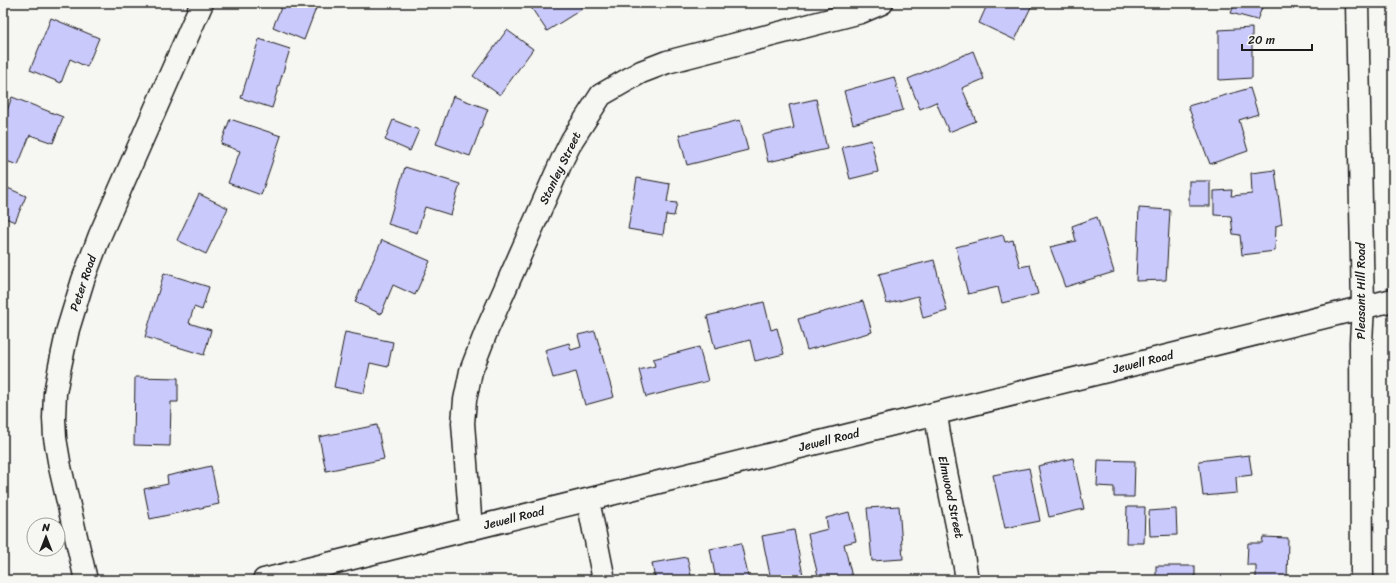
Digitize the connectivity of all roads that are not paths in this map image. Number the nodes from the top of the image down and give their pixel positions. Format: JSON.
{"nodes":[{"id":1,"x":202,"y":3,"type":"edge"},
{"id":2,"x":882,"y":3,"type":"edge"},
{"id":3,"x":1357,"y":3,"type":"edge"},
{"id":4,"x":1393,"y":300,"type":"edge"},
{"id":5,"x":1363,"y":307,"type":"junction"},
{"id":6,"x":936,"y":414,"type":"junction"},
{"id":7,"x":588,"y":500,"type":"junction"},
{"id":8,"x":471,"y":529,"type":"junction"},
{"id":9,"x":86,"y":580,"type":"edge"},
{"id":10,"x":264,"y":580,"type":"edge"},
{"id":11,"x":604,"y":580,"type":"edge"},
{"id":12,"x":967,"y":580,"type":"edge"},
{"id":13,"x":1362,"y":580,"type":"edge"}],
"edges":[{"from":1,"to":9,"type":"street","name":"Peter Road"},
{"from":2,"to":8,"type":"street","name":"Stanley Street"},
{"from":3,"to":5,"type":"street","name":"Pleasant Hill Road"},
{"from":4,"to":5,"type":"street","name":"Jewell Road"},
{"from":5,"to":6,"type":"street","name":"Jewell Road"},
{"from":5,"to":13,"type":"street","name":"Pleasant Hill Road"},
{"from":6,"to":7,"type":"street","name":"Jewell Road"},
{"from":6,"to":12,"type":"street","name":"Elmwood Street"},
{"from":7,"to":8,"type":"street","name":"Jewell Road"},
{"from":7,"to":11,"type":"street"},
{"from":8,"to":10,"type":"street","name":"Jewell Road"}]}
